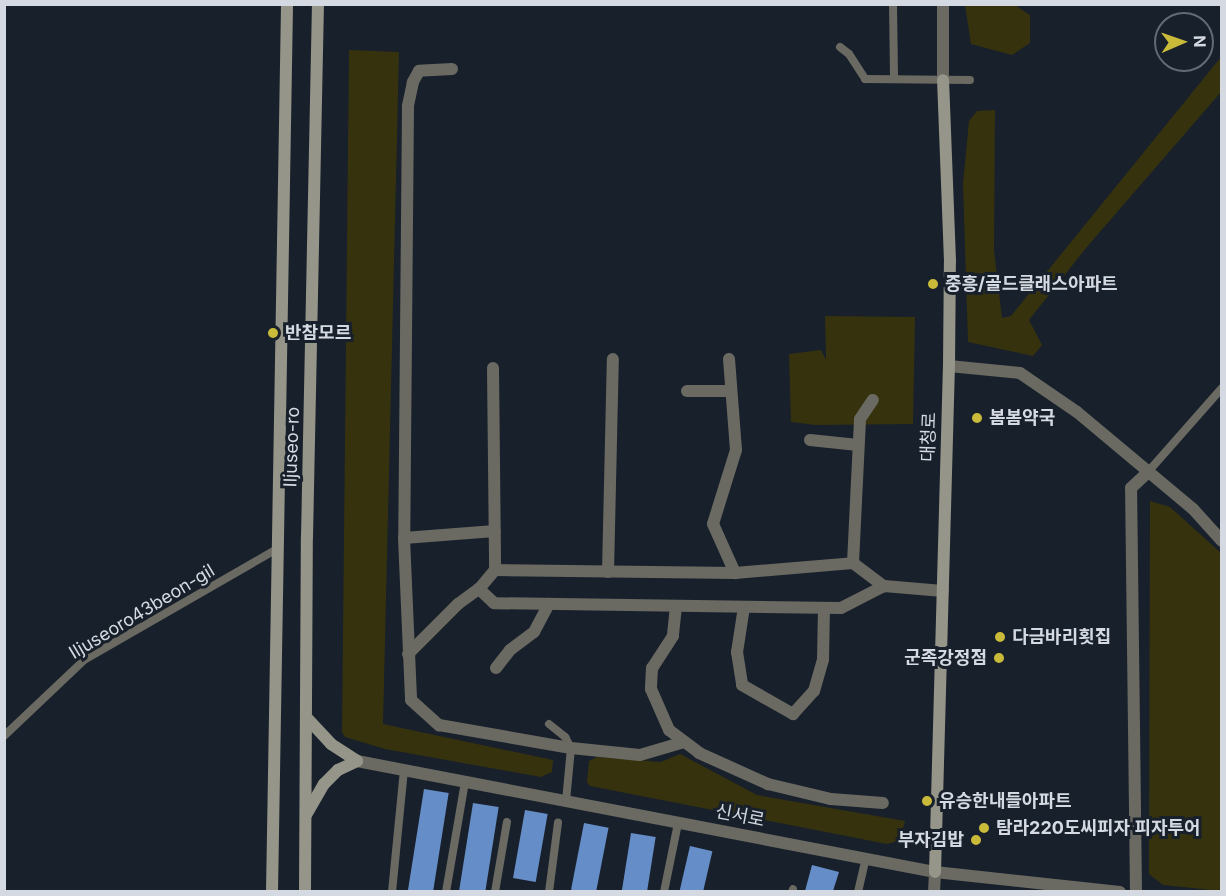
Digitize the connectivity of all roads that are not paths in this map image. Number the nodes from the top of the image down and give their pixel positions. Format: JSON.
{"nodes":[{"id":1,"x":287,"y":4,"type":"edge"},
{"id":2,"x":318,"y":4,"type":"edge"},
{"id":3,"x":893,"y":4,"type":"edge"},
{"id":4,"x":944,"y":4,"type":"edge"},
{"id":5,"x":840,"y":48,"type":"dead end"},
{"id":6,"x":452,"y":69,"type":"dead end"},
{"id":7,"x":894,"y":78,"type":"junction"},
{"id":8,"x":943,"y":80,"type":"junction"},
{"id":9,"x":970,"y":80,"type":"dead end"},
{"id":10,"x":613,"y":359,"type":"dead end"},
{"id":11,"x":729,"y":359,"type":"dead end"},
{"id":12,"x":949,"y":366,"type":"junction"},
{"id":13,"x":494,"y":368,"type":"dead end"},
{"id":14,"x":1221,"y":388,"type":"edge"},
{"id":15,"x":687,"y":391,"type":"dead end"},
{"id":16,"x":731,"y":391,"type":"junction"},
{"id":17,"x":873,"y":400,"type":"dead end"},
{"id":18,"x":810,"y":440,"type":"dead end"},
{"id":19,"x":858,"y":445,"type":"junction"},
{"id":20,"x":1147,"y":473,"type":"junction"},
{"id":21,"x":495,"y":531,"type":"junction"},
{"id":22,"x":404,"y":538,"type":"junction"},
{"id":23,"x":1221,"y":541,"type":"edge"},
{"id":24,"x":277,"y":549,"type":"junction"},
{"id":25,"x":853,"y":563,"type":"junction"},
{"id":26,"x":495,"y":570,"type":"junction"},
{"id":27,"x":608,"y":572,"type":"junction"},
{"id":28,"x":735,"y":573,"type":"junction"},
{"id":29,"x":884,"y":586,"type":"junction"},
{"id":30,"x":479,"y":589,"type":"junction"},
{"id":31,"x":943,"y":591,"type":"junction"},
{"id":32,"x":549,"y":604,"type":"junction"},
{"id":33,"x":676,"y":606,"type":"junction"},
{"id":34,"x":744,"y":607,"type":"junction"},
{"id":35,"x":824,"y":608,"type":"junction"},
{"id":36,"x":408,"y":654,"type":"junction"},
{"id":37,"x":496,"y":668,"type":"dead end"},
{"id":38,"x":307,"y":718,"type":"junction"},
{"id":39,"x":549,"y":724,"type":"dead end"},
{"id":40,"x":4,"y":736,"type":"edge"},
{"id":41,"x":684,"y":742,"type":"junction"},
{"id":42,"x":571,"y":748,"type":"junction"},
{"id":43,"x":357,"y":761,"type":"junction"},
{"id":44,"x":404,"y":770,"type":"junction"},
{"id":45,"x":465,"y":782,"type":"junction"},
{"id":46,"x":566,"y":801,"type":"junction"},
{"id":47,"x":883,"y":803,"type":"dead end"},
{"id":48,"x":306,"y":816,"type":"junction"},
{"id":49,"x":507,"y":822,"type":"dead end"},
{"id":50,"x":678,"y":822,"type":"junction"},
{"id":51,"x":558,"y":823,"type":"dead end"},
{"id":52,"x":866,"y":858,"type":"junction"},
{"id":53,"x":935,"y":872,"type":"junction"},
{"id":54,"x":1013,"y":886,"type":"edge"},
{"id":55,"x":272,"y":891,"type":"edge"},
{"id":56,"x":305,"y":891,"type":"edge"},
{"id":57,"x":392,"y":891,"type":"edge"},
{"id":58,"x":446,"y":891,"type":"edge"},
{"id":59,"x":495,"y":891,"type":"edge"},
{"id":60,"x":549,"y":891,"type":"edge"},
{"id":61,"x":664,"y":891,"type":"edge"},
{"id":62,"x":858,"y":891,"type":"edge"},
{"id":63,"x":934,"y":891,"type":"edge"},
{"id":64,"x":1120,"y":891,"type":"edge"},
{"id":65,"x":1136,"y":891,"type":"edge"}],
"edges":[{"from":1,"to":24,"type":"main road","name":"Iljuseo-ro"},
{"from":2,"to":38,"type":"main road","name":"Iljuseo-ro"},
{"from":3,"to":7,"type":"lane"},
{"from":4,"to":8,"type":"street","name":"대청로"},
{"from":5,"to":7,"type":"lane"},
{"from":6,"to":22,"type":"street"},
{"from":7,"to":8,"type":"lane"},
{"from":8,"to":9,"type":"lane"},
{"from":8,"to":12,"type":"main road","name":"대청로"},
{"from":10,"to":27,"type":"street"},
{"from":11,"to":16,"type":"street"},
{"from":12,"to":20,"type":"street"},
{"from":12,"to":31,"type":"main road","name":"대청로"},
{"from":13,"to":21,"type":"street"},
{"from":14,"to":20,"type":"lane"},
{"from":15,"to":16,"type":"street"},
{"from":16,"to":28,"type":"street"},
{"from":17,"to":19,"type":"street"},
{"from":18,"to":19,"type":"street"},
{"from":19,"to":25,"type":"street"},
{"from":20,"to":23,"type":"street"},
{"from":20,"to":65,"type":"street"},
{"from":21,"to":22,"type":"street"},
{"from":21,"to":26,"type":"street"},
{"from":22,"to":36,"type":"street"},
{"from":24,"to":40,"type":"lane","name":"Iljuseoro43beon-gil"},
{"from":24,"to":55,"type":"main road","name":"Iljuseo-ro"},
{"from":25,"to":28,"type":"street"},
{"from":25,"to":29,"type":"street"},
{"from":26,"to":27,"type":"street"},
{"from":26,"to":30,"type":"street"},
{"from":27,"to":28,"type":"street"},
{"from":29,"to":31,"type":"street"},
{"from":29,"to":35,"type":"street"},
{"from":30,"to":32,"type":"street"},
{"from":30,"to":36,"type":"street"},
{"from":31,"to":53,"type":"main road","name":"대청로"},
{"from":32,"to":33,"type":"street"},
{"from":32,"to":37,"type":"street"},
{"from":33,"to":34,"type":"street"},
{"from":33,"to":41,"type":"street"},
{"from":34,"to":35,"type":"street"},
{"from":34,"to":35,"type":"street"},
{"from":36,"to":42,"type":"street"},
{"from":38,"to":43,"type":"main road"},
{"from":38,"to":48,"type":"main road","name":"Iljuseo-ro"},
{"from":39,"to":42,"type":"lane"},
{"from":41,"to":42,"type":"street"},
{"from":41,"to":47,"type":"street"},
{"from":42,"to":46,"type":"lane"},
{"from":43,"to":44,"type":"street","name":"신서로"},
{"from":43,"to":48,"type":"main road"},
{"from":44,"to":45,"type":"street","name":"신서로"},
{"from":44,"to":57,"type":"lane"},
{"from":45,"to":46,"type":"street","name":"신서로"},
{"from":45,"to":58,"type":"lane"},
{"from":46,"to":50,"type":"street","name":"신서로"},
{"from":48,"to":56,"type":"main road","name":"Iljuseo-ro"},
{"from":49,"to":59,"type":"lane"},
{"from":50,"to":52,"type":"street","name":"신서로"},
{"from":50,"to":61,"type":"lane"},
{"from":51,"to":60,"type":"lane"},
{"from":52,"to":53,"type":"street","name":"신서로"},
{"from":52,"to":62,"type":"lane"},
{"from":53,"to":54,"type":"street","name":"신서로"},
{"from":53,"to":63,"type":"street"},
{"from":54,"to":64,"type":"street","name":"신서로"}]}
